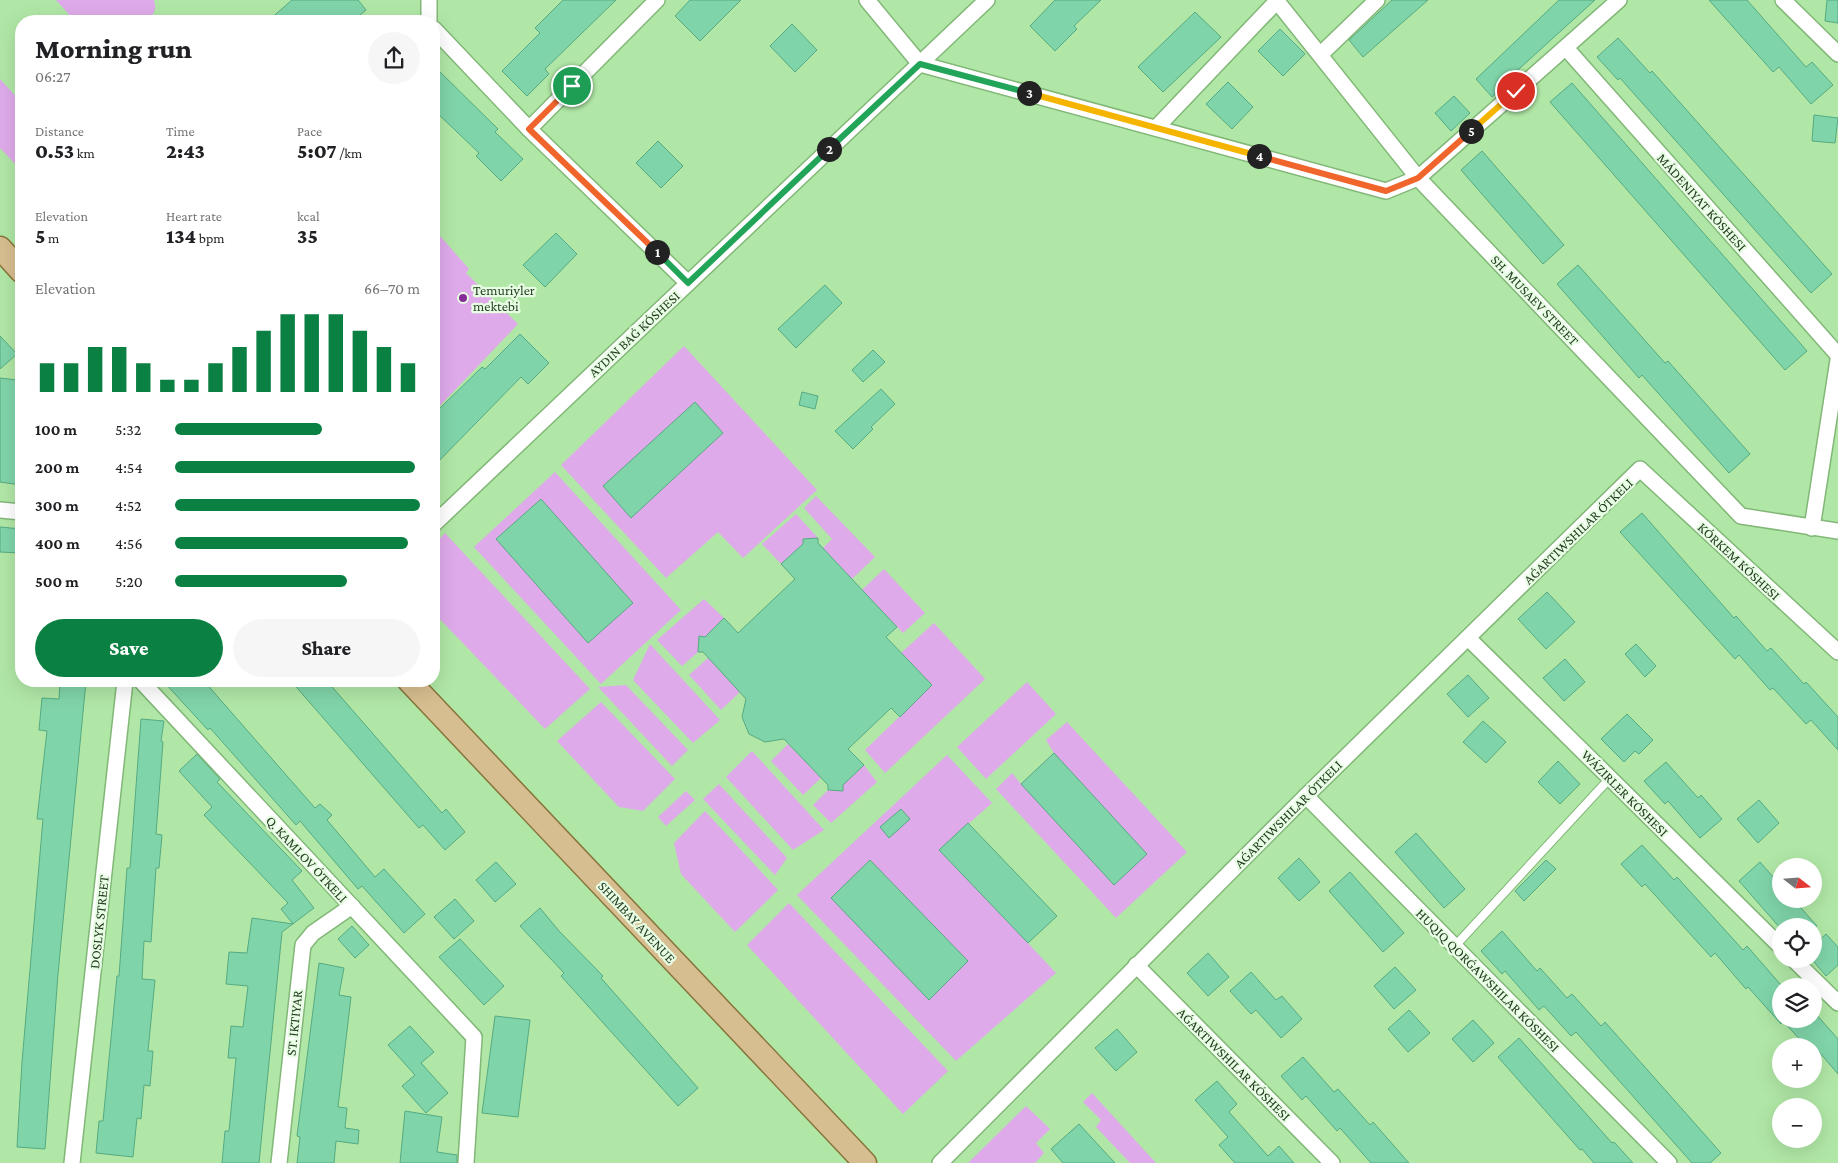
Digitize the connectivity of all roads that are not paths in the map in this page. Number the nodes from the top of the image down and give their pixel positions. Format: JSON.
{"nodes":[{"id":1,"x":429,"y":0,"type":"edge"},
{"id":2,"x":657,"y":0,"type":"edge"},
{"id":3,"x":867,"y":0,"type":"edge"},
{"id":4,"x":987,"y":0,"type":"edge"},
{"id":5,"x":1377,"y":0,"type":"edge"},
{"id":6,"x":1619,"y":0,"type":"edge"},
{"id":7,"x":1783,"y":0,"type":"edge"},
{"id":8,"x":1277,"y":1,"type":"edge"},
{"id":9,"x":429,"y":15,"type":"edge"},
{"id":10,"x":440,"y":36,"type":"edge"},
{"id":11,"x":1566,"y":48,"type":"junction"},
{"id":12,"x":1321,"y":54,"type":"junction"},
{"id":13,"x":1838,"y":54,"type":"edge"},
{"id":14,"x":920,"y":64,"type":"junction"},
{"id":15,"x":1156,"y":128,"type":"junction"},
{"id":16,"x":529,"y":129,"type":"junction"},
{"id":17,"x":1418,"y":178,"type":"junction"},
{"id":18,"x":0,"y":248,"type":"edge"},
{"id":19,"x":15,"y":264,"type":"edge"},
{"id":20,"x":688,"y":283,"type":"junction"},
{"id":21,"x":1838,"y":355,"type":"edge"},
{"id":22,"x":1838,"y":360,"type":"edge"},
{"id":23,"x":0,"y":510,"type":"edge"},
{"id":24,"x":15,"y":511,"type":"edge"},
{"id":25,"x":440,"y":518,"type":"edge"},
{"id":26,"x":1812,"y":528,"type":"junction"},
{"id":27,"x":1838,"y":531,"type":"edge"},
{"id":28,"x":1468,"y":638,"type":"junction"},
{"id":29,"x":1838,"y":652,"type":"edge"},
{"id":30,"x":124,"y":687,"type":"edge"},
{"id":31,"x":147,"y":687,"type":"edge"},
{"id":32,"x":415,"y":687,"type":"edge"},
{"id":33,"x":1610,"y":778,"type":"junction"},
{"id":34,"x":1306,"y":796,"type":"junction"},
{"id":35,"x":352,"y":906,"type":"junction"},
{"id":36,"x":1772,"y":938,"type":"edge"},
{"id":37,"x":1455,"y":946,"type":"junction"},
{"id":38,"x":1136,"y":965,"type":"junction"},
{"id":39,"x":1802,"y":968,"type":"edge"},
{"id":40,"x":1838,"y":1003,"type":"edge"},
{"id":41,"x":72,"y":1163,"type":"edge"},
{"id":42,"x":279,"y":1163,"type":"edge"},
{"id":43,"x":466,"y":1163,"type":"edge"},
{"id":44,"x":865,"y":1163,"type":"edge"},
{"id":45,"x":940,"y":1163,"type":"edge"},
{"id":46,"x":1332,"y":1163,"type":"edge"},
{"id":47,"x":1669,"y":1163,"type":"edge"}],
"edges":[{"from":1,"to":9,"type":"street"},
{"from":2,"to":16,"type":"street"},
{"from":3,"to":14,"type":"street"},
{"from":4,"to":14,"type":"street"},
{"from":5,"to":12,"type":"street"},
{"from":6,"to":11,"type":"street"},
{"from":7,"to":13,"type":"street"},
{"from":8,"to":12,"type":"street","name":"SH. MUSAEV STREET"},
{"from":8,"to":15,"type":"street"},
{"from":10,"to":16,"type":"street"},
{"from":11,"to":17,"type":"street"},
{"from":11,"to":21,"type":"street","name":"MÁDENIYAT KÓSHESI"},
{"from":12,"to":17,"type":"street","name":"SH. MUSAEV STREET"},
{"from":14,"to":15,"type":"street"},
{"from":14,"to":20,"type":"street"},
{"from":15,"to":17,"type":"street"},
{"from":16,"to":20,"type":"street"},
{"from":17,"to":26,"type":"street","name":"SH. MUSAEV STREET"},
{"from":18,"to":19,"type":"main road"},
{"from":20,"to":25,"type":"street"},
{"from":22,"to":26,"type":"street"},
{"from":23,"to":24,"type":"street"},
{"from":26,"to":27,"type":"street","name":"SH. MUSAEV STREET"},
{"from":28,"to":29,"type":"street","name":"KÓRKEM KÓSHESI"},
{"from":28,"to":33,"type":"street","name":"WÁZIRLER KÓSHESI"},
{"from":28,"to":34,"type":"street"},
{"from":30,"to":41,"type":"street","name":"DOSLYK STREET"},
{"from":31,"to":35,"type":"street","name":"Q. KAMLOV ÓTKELI"},
{"from":32,"to":44,"type":"main road","name":"SHIMBAY AVENUE"},
{"from":33,"to":36,"type":"street","name":"WÁZIRLER KÓSHESI"},
{"from":33,"to":37,"type":"lane"},
{"from":34,"to":37,"type":"street"},
{"from":34,"to":38,"type":"street"},
{"from":35,"to":42,"type":"street","name":"ST. IKTIYAR"},
{"from":35,"to":43,"type":"street","name":"Q. KAMLOV ÓTKELI"},
{"from":37,"to":47,"type":"street"},
{"from":38,"to":45,"type":"street"},
{"from":38,"to":46,"type":"street"},
{"from":39,"to":40,"type":"street"}]}
